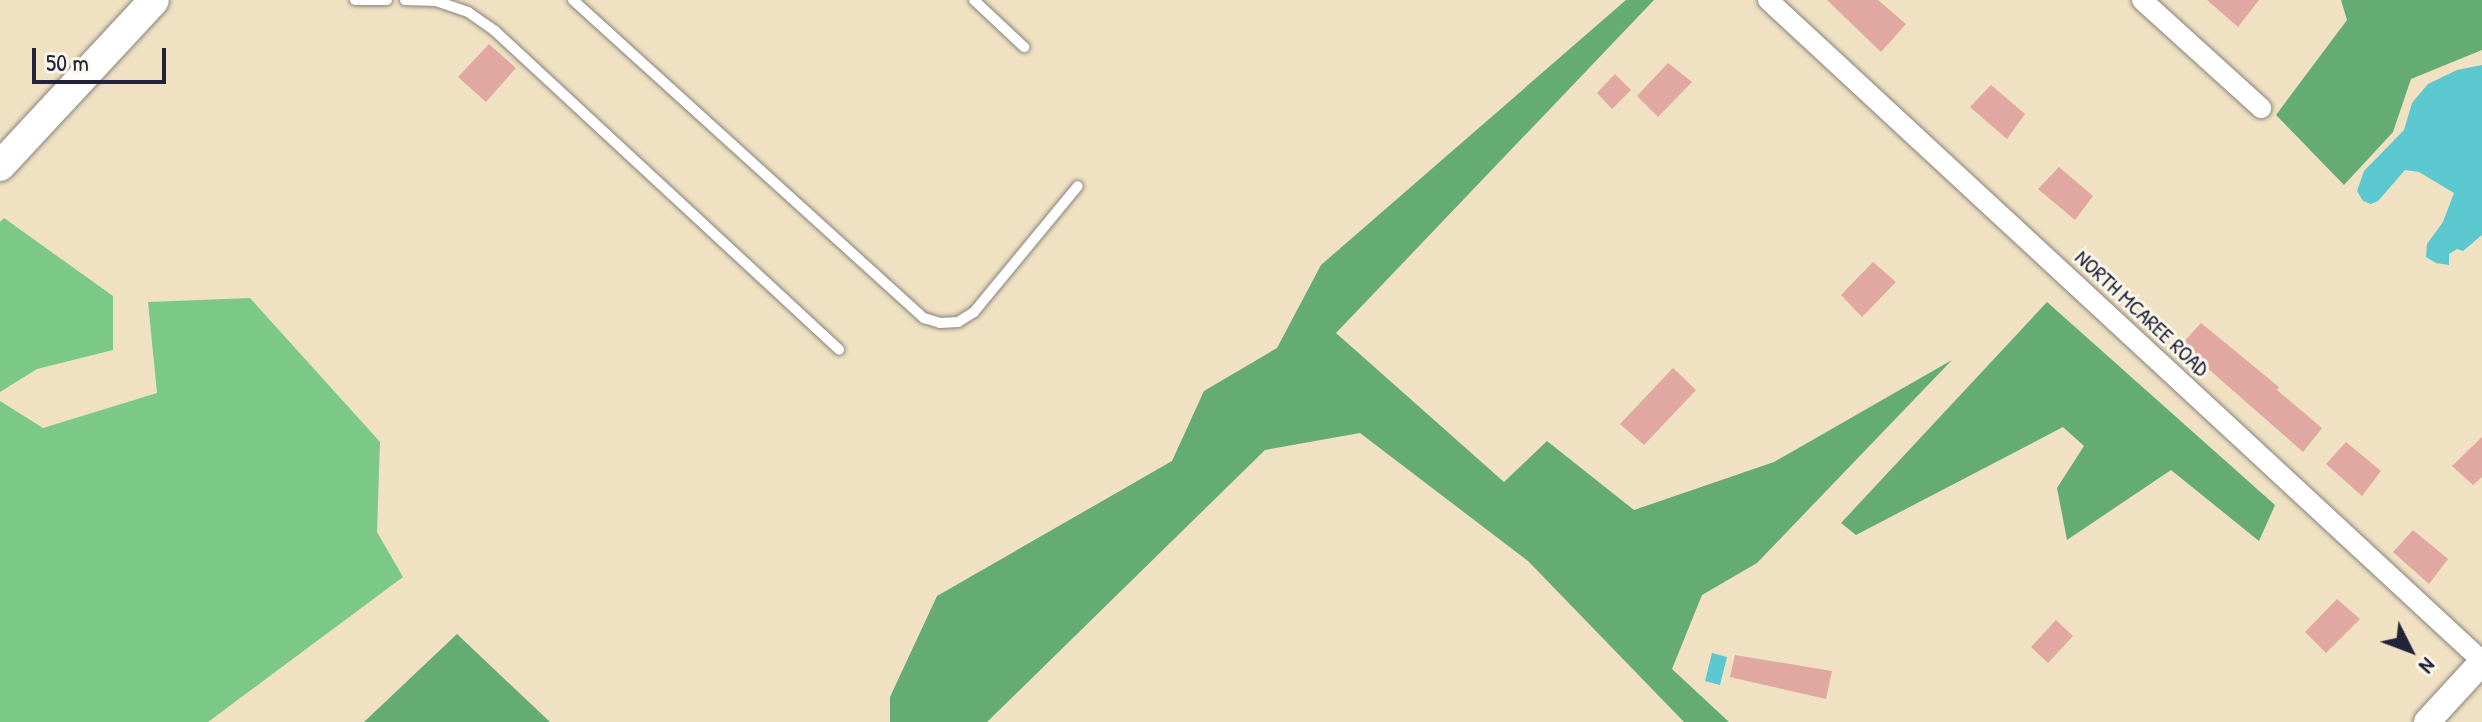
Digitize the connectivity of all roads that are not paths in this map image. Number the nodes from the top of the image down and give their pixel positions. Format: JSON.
{"nodes":[{"id":1,"x":154,"y":0,"type":"edge"},
{"id":2,"x":355,"y":0,"type":"edge"},
{"id":3,"x":387,"y":0,"type":"edge"},
{"id":4,"x":405,"y":0,"type":"edge"},
{"id":5,"x":573,"y":0,"type":"edge"},
{"id":6,"x":974,"y":0,"type":"edge"},
{"id":7,"x":1768,"y":0,"type":"edge"},
{"id":8,"x":2142,"y":0,"type":"edge"},
{"id":9,"x":1024,"y":47,"type":"dead end"},
{"id":10,"x":2261,"y":108,"type":"dead end"},
{"id":11,"x":0,"y":166,"type":"edge"},
{"id":12,"x":1078,"y":186,"type":"dead end"},
{"id":13,"x":839,"y":350,"type":"dead end"},
{"id":14,"x":2482,"y":662,"type":"edge"},
{"id":15,"x":2427,"y":722,"type":"edge"}],
"edges":[{"from":1,"to":11,"type":"main road"},
{"from":2,"to":3,"type":"lane"},
{"from":4,"to":13,"type":"lane"},
{"from":5,"to":12,"type":"lane"},
{"from":6,"to":9,"type":"lane"},
{"from":7,"to":14,"type":"street","name":"NORTH MCAREE ROAD"},
{"from":8,"to":10,"type":"street"},
{"from":14,"to":15,"type":"street"}]}
